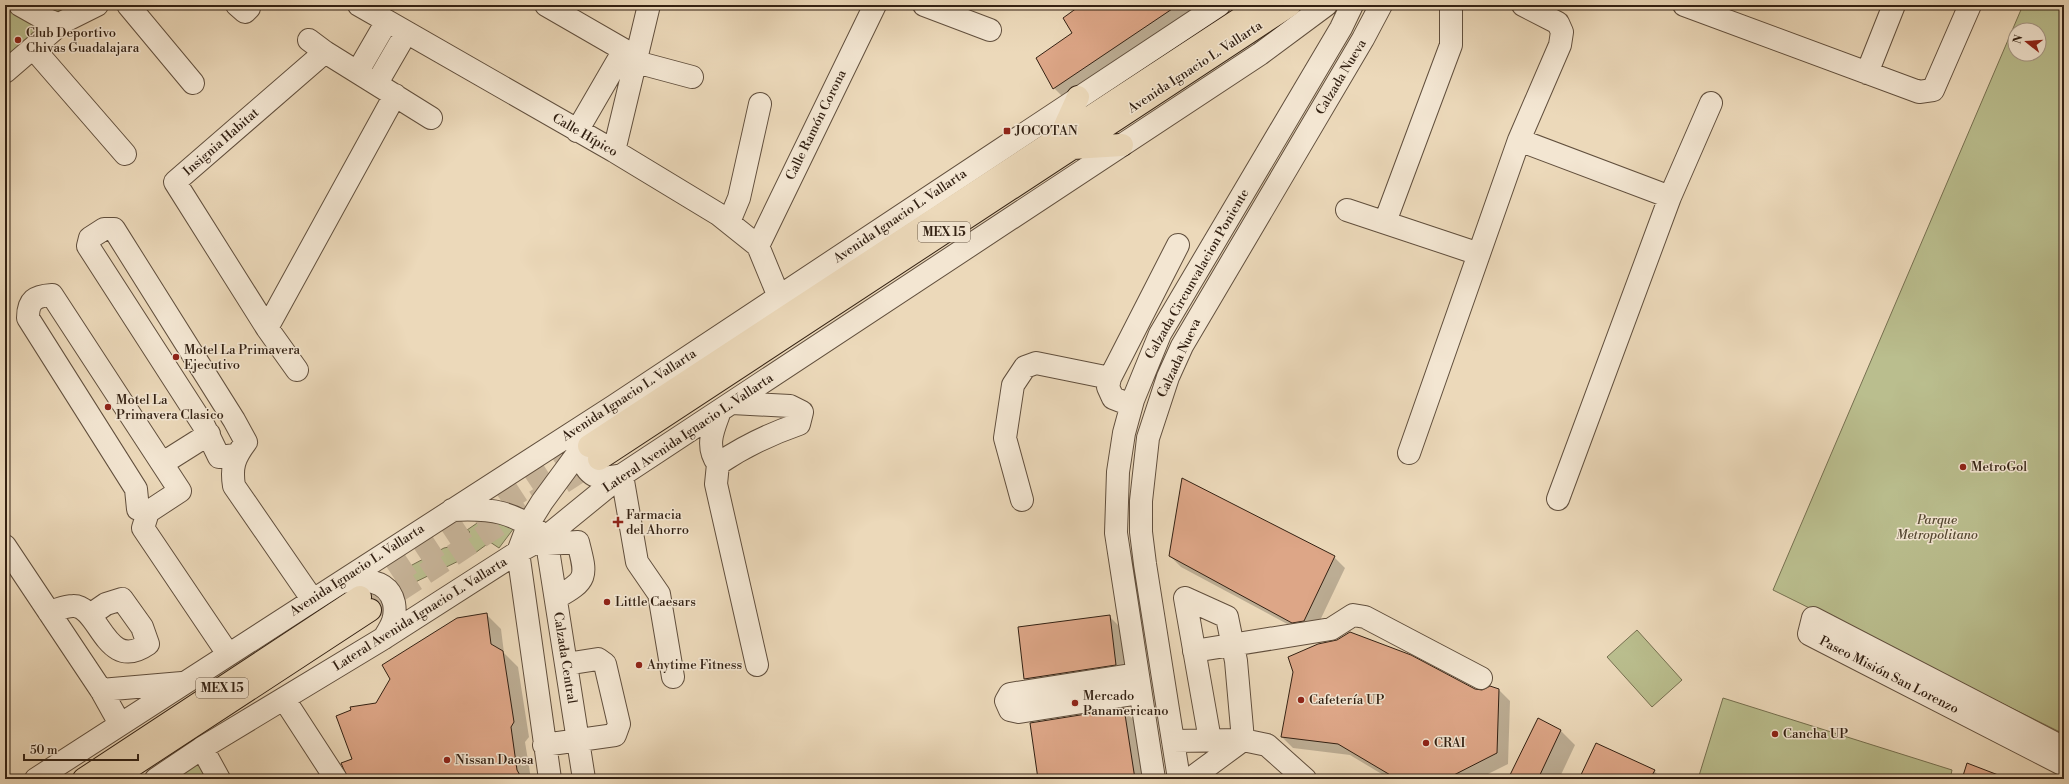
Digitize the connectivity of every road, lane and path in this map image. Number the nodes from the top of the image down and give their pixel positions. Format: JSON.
{"nodes":[{"id":1,"x":20,"y":5,"type":"edge"},
{"id":2,"x":97,"y":5,"type":"edge"},
{"id":3,"x":128,"y":5,"type":"edge"},
{"id":4,"x":359,"y":5,"type":"edge"},
{"id":5,"x":546,"y":5,"type":"edge"},
{"id":6,"x":650,"y":5,"type":"edge"},
{"id":7,"x":875,"y":5,"type":"edge"},
{"id":8,"x":924,"y":5,"type":"edge"},
{"id":9,"x":1261,"y":5,"type":"edge"},
{"id":10,"x":1290,"y":5,"type":"edge"},
{"id":11,"x":1325,"y":5,"type":"edge"},
{"id":12,"x":1352,"y":5,"type":"edge"},
{"id":13,"x":1381,"y":5,"type":"edge"},
{"id":14,"x":1451,"y":5,"type":"edge"},
{"id":15,"x":1523,"y":5,"type":"edge"},
{"id":16,"x":1684,"y":5,"type":"edge"},
{"id":17,"x":1894,"y":5,"type":"edge"},
{"id":18,"x":1970,"y":5,"type":"edge"},
{"id":19,"x":1212,"y":7,"type":"edge"},
{"id":20,"x":387,"y":21,"type":"junction"},
{"id":21,"x":60,"y":25,"type":"junction"},
{"id":22,"x":990,"y":30,"type":"dead end"},
{"id":23,"x":406,"y":33,"type":"junction"},
{"id":24,"x":33,"y":48,"type":"junction"},
{"id":25,"x":630,"y":56,"type":"junction"},
{"id":26,"x":358,"y":71,"type":"junction"},
{"id":27,"x":5,"y":72,"type":"edge"},
{"id":28,"x":1866,"y":73,"type":"junction"},
{"id":29,"x":692,"y":77,"type":"dead end"},
{"id":30,"x":193,"y":83,"type":"dead end"},
{"id":31,"x":377,"y":83,"type":"junction"},
{"id":32,"x":395,"y":95,"type":"junction"},
{"id":33,"x":1078,"y":97,"type":"junction"},
{"id":34,"x":1710,"y":103,"type":"dead end"},
{"id":35,"x":760,"y":104,"type":"dead end"},
{"id":36,"x":431,"y":118,"type":"dead end"},
{"id":37,"x":577,"y":131,"type":"junction"},
{"id":38,"x":1519,"y":140,"type":"junction"},
{"id":39,"x":1066,"y":143,"type":"junction"},
{"id":40,"x":1122,"y":145,"type":"junction"},
{"id":41,"x":1271,"y":146,"type":"junction"},
{"id":42,"x":614,"y":151,"type":"junction"},
{"id":43,"x":125,"y":154,"type":"dead end"},
{"id":44,"x":1292,"y":159,"type":"junction"},
{"id":45,"x":1670,"y":197,"type":"junction"},
{"id":46,"x":1037,"y":201,"type":"joint"},
{"id":47,"x":1347,"y":210,"type":"dead end"},
{"id":48,"x":729,"y":222,"type":"junction"},
{"id":49,"x":1385,"y":222,"type":"junction"},
{"id":50,"x":1178,"y":245,"type":"dead end"},
{"id":51,"x":758,"y":246,"type":"junction"},
{"id":52,"x":1479,"y":254,"type":"junction"},
{"id":53,"x":779,"y":296,"type":"junction"},
{"id":54,"x":267,"y":328,"type":"junction"},
{"id":55,"x":1145,"y":367,"type":"junction"},
{"id":56,"x":297,"y":370,"type":"dead end"},
{"id":57,"x":1169,"y":373,"type":"junction"},
{"id":58,"x":1110,"y":378,"type":"junction"},
{"id":59,"x":1131,"y":405,"type":"junction"},
{"id":60,"x":614,"y":406,"type":"junction"},
{"id":61,"x":726,"y":407,"type":"junction"},
{"id":62,"x":231,"y":415,"type":"junction"},
{"id":63,"x":206,"y":430,"type":"junction"},
{"id":64,"x":589,"y":452,"type":"junction"},
{"id":65,"x":1409,"y":453,"type":"dead end"},
{"id":66,"x":228,"y":456,"type":"junction"},
{"id":67,"x":163,"y":463,"type":"junction"},
{"id":68,"x":718,"y":464,"type":"junction"},
{"id":69,"x":622,"y":475,"type":"junction"},
{"id":70,"x":1558,"y":499,"type":"dead end"},
{"id":71,"x":1022,"y":500,"type":"dead end"},
{"id":72,"x":143,"y":510,"type":"junction"},
{"id":73,"x":451,"y":510,"type":"junction"},
{"id":74,"x":564,"y":522,"type":"junction"},
{"id":75,"x":529,"y":523,"type":"junction"},
{"id":76,"x":547,"y":540,"type":"junction"},
{"id":77,"x":578,"y":542,"type":"junction"},
{"id":78,"x":5,"y":546,"type":"edge"},
{"id":79,"x":518,"y":552,"type":"junction"},
{"id":80,"x":340,"y":583,"type":"junction"},
{"id":81,"x":556,"y":598,"type":"junction"},
{"id":82,"x":307,"y":602,"type":"junction"},
{"id":83,"x":49,"y":612,"type":"junction"},
{"id":84,"x":90,"y":615,"type":"dead end"},
{"id":85,"x":384,"y":638,"type":"junction"},
{"id":86,"x":1233,"y":646,"type":"junction"},
{"id":87,"x":1194,"y":651,"type":"junction"},
{"id":88,"x":224,"y":657,"type":"junction"},
{"id":89,"x":566,"y":664,"type":"junction"},
{"id":90,"x":757,"y":664,"type":"dead end"},
{"id":91,"x":673,"y":677,"type":"dead end"},
{"id":92,"x":1481,"y":678,"type":"dead end"},
{"id":93,"x":184,"y":683,"type":"junction"},
{"id":94,"x":1139,"y":684,"type":"junction"},
{"id":95,"x":101,"y":690,"type":"junction"},
{"id":96,"x":284,"y":699,"type":"junction"},
{"id":97,"x":120,"y":724,"type":"junction"},
{"id":98,"x":578,"y":739,"type":"junction"},
{"id":99,"x":1210,"y":740,"type":"junction"},
{"id":100,"x":1243,"y":740,"type":"junction"},
{"id":101,"x":1173,"y":741,"type":"junction"},
{"id":102,"x":544,"y":745,"type":"junction"},
{"id":103,"x":202,"y":748,"type":"junction"},
{"id":104,"x":2064,"y":748,"type":"edge"},
{"id":105,"x":2064,"y":765,"type":"edge"},
{"id":106,"x":36,"y":779,"type":"edge"},
{"id":107,"x":84,"y":779,"type":"edge"},
{"id":108,"x":112,"y":779,"type":"edge"},
{"id":109,"x":156,"y":779,"type":"edge"},
{"id":110,"x":219,"y":779,"type":"edge"},
{"id":111,"x":336,"y":779,"type":"edge"},
{"id":112,"x":550,"y":779,"type":"edge"},
{"id":113,"x":584,"y":779,"type":"edge"},
{"id":114,"x":1154,"y":779,"type":"edge"},
{"id":115,"x":1180,"y":779,"type":"edge"},
{"id":116,"x":1190,"y":779,"type":"edge"},
{"id":117,"x":1304,"y":779,"type":"edge"}],
"edges":[{"from":1,"to":21,"type":"street"},
{"from":2,"to":21,"type":"street"},
{"from":3,"to":30,"type":"street"},
{"from":4,"to":20,"type":"street","name":"Calle Hípico"},
{"from":5,"to":25,"type":"street"},
{"from":6,"to":25,"type":"street"},
{"from":7,"to":51,"type":"street","name":"Calle Ramón Corona"},
{"from":8,"to":22,"type":"street"},
{"from":9,"to":39,"type":"highway","name":"Avenida Ignacio L. Vallarta","number":"MEX 15"},
{"from":10,"to":39,"type":"highway","name":"Avenida Ignacio L. Vallarta","number":"MEX 15"},
{"from":11,"to":40,"type":"street","name":"Avenida Ignacio L. Vallarta"},
{"from":12,"to":41,"type":"street","name":"Calzada Circunvalacion Poniente"},
{"from":13,"to":44,"type":"street","name":"Calzada Nueva"},
{"from":14,"to":49,"type":"street"},
{"from":15,"to":38,"type":"street"},
{"from":16,"to":28,"type":"street"},
{"from":17,"to":28,"type":"street"},
{"from":18,"to":28,"type":"street"},
{"from":19,"to":33,"type":"street","name":"Avenida Ignacio L. Vallarta"},
{"from":20,"to":23,"type":"street","name":"Calle Hípico"},
{"from":20,"to":26,"type":"street"},
{"from":21,"to":24,"type":"street"},
{"from":23,"to":31,"type":"street"},
{"from":23,"to":37,"type":"street","name":"Calle Hípico"},
{"from":24,"to":27,"type":"street"},
{"from":24,"to":43,"type":"street"},
{"from":25,"to":29,"type":"street"},
{"from":25,"to":37,"type":"street"},
{"from":25,"to":42,"type":"street"},
{"from":26,"to":31,"type":"street","name":"Insignia Habitat"},
{"from":26,"to":54,"type":"street","name":"Insignia Habitat"},
{"from":31,"to":32,"type":"street","name":"Insignia Habitat"},
{"from":32,"to":36,"type":"street","name":"Insignia Habitat"},
{"from":32,"to":54,"type":"street"},
{"from":33,"to":39,"type":"highway"},
{"from":33,"to":53,"type":"street","name":"Avenida Ignacio L. Vallarta"},
{"from":34,"to":45,"type":"street"},
{"from":35,"to":48,"type":"street"},
{"from":37,"to":42,"type":"street","name":"Calle Hípico"},
{"from":38,"to":45,"type":"street"},
{"from":38,"to":52,"type":"street"},
{"from":39,"to":40,"type":"highway"},
{"from":39,"to":64,"type":"highway","name":"Avenida Ignacio L. Vallarta","number":"MEX 15"},
{"from":40,"to":46,"type":"street","name":"Avenida Ignacio L. Vallarta"},
{"from":41,"to":44,"type":"street"},
{"from":41,"to":55,"type":"street","name":"Calzada Circunvalacion Poniente"},
{"from":42,"to":48,"type":"street","name":"Calle Hípico"},
{"from":44,"to":57,"type":"street","name":"Calzada Nueva"},
{"from":45,"to":70,"type":"street"},
{"from":46,"to":61,"type":"street","name":"Lateral Avenida Ignacio L. Vallarta"},
{"from":47,"to":49,"type":"street"},
{"from":48,"to":51,"type":"street","name":"Calle Hípico"},
{"from":49,"to":52,"type":"street"},
{"from":50,"to":58,"type":"street"},
{"from":51,"to":53,"type":"street","name":"Calle Hípico"},
{"from":52,"to":65,"type":"street"},
{"from":53,"to":60,"type":"street","name":"Avenida Ignacio L. Vallarta"},
{"from":54,"to":56,"type":"street","name":"Insignia Habitat"},
{"from":55,"to":57,"type":"street"},
{"from":55,"to":59,"type":"street","name":"Calzada Circunvalacion Poniente"},
{"from":57,"to":101,"type":"street","name":"Calzada Nueva"},
{"from":58,"to":59,"type":"street"},
{"from":58,"to":71,"type":"street"},
{"from":59,"to":94,"type":"street","name":"Calzada Circunvalacion Poniente"},
{"from":60,"to":64,"type":"street"},
{"from":60,"to":73,"type":"street","name":"Avenida Ignacio L. Vallarta"},
{"from":61,"to":68,"type":"street"},
{"from":61,"to":68,"type":"street"},
{"from":61,"to":69,"type":"street","name":"Lateral Avenida Ignacio L. Vallarta"},
{"from":62,"to":63,"type":"street"},
{"from":62,"to":63,"type":"street"},
{"from":62,"to":66,"type":"street"},
{"from":63,"to":66,"type":"street"},
{"from":63,"to":67,"type":"street"},
{"from":64,"to":69,"type":"street"},
{"from":64,"to":75,"type":"street"},
{"from":66,"to":82,"type":"street"},
{"from":67,"to":72,"type":"street"},
{"from":67,"to":72,"type":"street"},
{"from":68,"to":90,"type":"street"},
{"from":69,"to":74,"type":"street","name":"Lateral Avenida Ignacio L. Vallarta"},
{"from":69,"to":91,"type":"street"},
{"from":72,"to":88,"type":"street"},
{"from":73,"to":75,"type":"street"},
{"from":73,"to":80,"type":"street","name":"Avenida Ignacio L. Vallarta"},
{"from":74,"to":76,"type":"street","name":"Lateral Avenida Ignacio L. Vallarta"},
{"from":74,"to":77,"type":"street"},
{"from":75,"to":76,"type":"street"},
{"from":75,"to":79,"type":"street"},
{"from":76,"to":77,"type":"street"},
{"from":76,"to":79,"type":"street","name":"Lateral Avenida Ignacio L. Vallarta"},
{"from":76,"to":81,"type":"street","name":"Calzada Central"},
{"from":77,"to":81,"type":"street"},
{"from":78,"to":83,"type":"street"},
{"from":79,"to":85,"type":"street","name":"Lateral Avenida Ignacio L. Vallarta"},
{"from":79,"to":102,"type":"street"},
{"from":80,"to":82,"type":"street","name":"Avenida Ignacio L. Vallarta"},
{"from":80,"to":85,"type":"street"},
{"from":81,"to":89,"type":"street","name":"Calzada Central"},
{"from":82,"to":88,"type":"street","name":"Avenida Ignacio L. Vallarta"},
{"from":83,"to":84,"type":"street"},
{"from":83,"to":95,"type":"street"},
{"from":85,"to":96,"type":"street","name":"Lateral Avenida Ignacio L. Vallarta"},
{"from":86,"to":87,"type":"street"},
{"from":86,"to":87,"type":"street"},
{"from":86,"to":92,"type":"street"},
{"from":86,"to":100,"type":"street"},
{"from":87,"to":99,"type":"street"},
{"from":88,"to":93,"type":"street","name":"Avenida Ignacio L. Vallarta"},
{"from":89,"to":98,"type":"street","name":"Calzada Central"},
{"from":89,"to":98,"type":"street"},
{"from":93,"to":95,"type":"street"},
{"from":93,"to":97,"type":"street","name":"Avenida Ignacio L. Vallarta"},
{"from":94,"to":94,"type":"street"},
{"from":94,"to":114,"type":"street","name":"Calzada Circunvalacion Poniente"},
{"from":95,"to":97,"type":"street"},
{"from":96,"to":103,"type":"street","name":"Lateral Avenida Ignacio L. Vallarta"},
{"from":96,"to":111,"type":"street"},
{"from":97,"to":106,"type":"street","name":"Avenida Ignacio L. Vallarta"},
{"from":98,"to":102,"type":"street"},
{"from":98,"to":113,"type":"street","name":"Calzada Central"},
{"from":99,"to":100,"type":"street"},
{"from":99,"to":101,"type":"street"},
{"from":100,"to":116,"type":"street"},
{"from":100,"to":117,"type":"street"},
{"from":101,"to":115,"type":"street","name":"Calzada Nueva"},
{"from":102,"to":112,"type":"street"},
{"from":103,"to":109,"type":"street","name":"Lateral Avenida Ignacio L. Vallarta"},
{"from":103,"to":110,"type":"street"},
{"from":104,"to":105,"type":"street","name":"Paseo Misión San Lorenzo"},
{"from":107,"to":108,"type":"highway","name":"Avenida Ignacio L. Vallarta","number":"MEX 15"}]}
